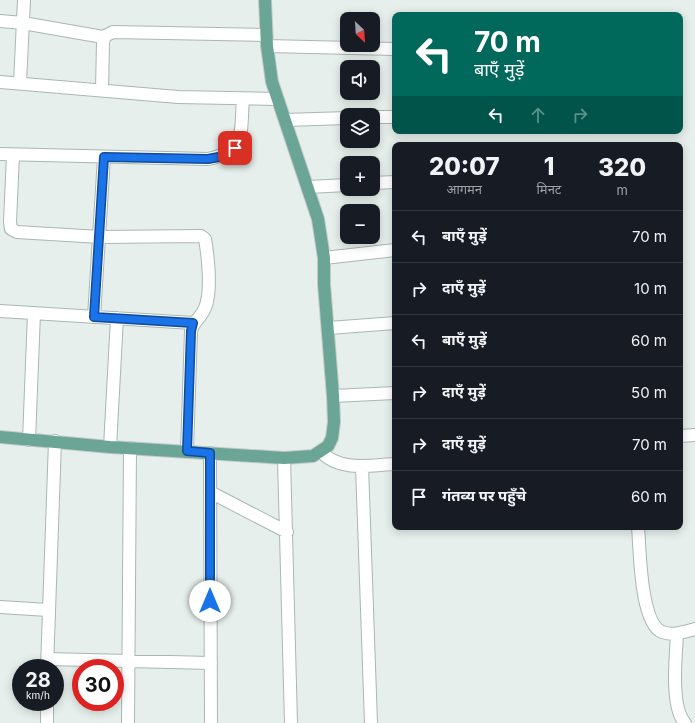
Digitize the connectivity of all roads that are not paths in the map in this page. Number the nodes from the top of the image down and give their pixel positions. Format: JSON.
{"nodes":[{"id":1,"x":24,"y":0,"type":"edge"},
{"id":2,"x":265,"y":0,"type":"edge"},
{"id":3,"x":0,"y":21,"type":"edge"},
{"id":4,"x":23,"y":23,"type":"junction"},
{"id":5,"x":105,"y":36,"type":"junction"},
{"id":6,"x":267,"y":41,"type":"junction"},
{"id":7,"x":392,"y":50,"type":"edge"},
{"id":8,"x":0,"y":82,"type":"edge"},
{"id":9,"x":20,"y":83,"type":"junction"},
{"id":10,"x":102,"y":90,"type":"junction"},
{"id":11,"x":243,"y":99,"type":"junction"},
{"id":12,"x":276,"y":100,"type":"junction"},
{"id":13,"x":380,"y":117,"type":"edge"},
{"id":14,"x":392,"y":117,"type":"edge"},
{"id":15,"x":340,"y":118,"type":"edge"},
{"id":16,"x":285,"y":120,"type":"junction"},
{"id":17,"x":0,"y":154,"type":"edge"},
{"id":18,"x":13,"y":155,"type":"junction"},
{"id":19,"x":104,"y":157,"type":"junction"},
{"id":20,"x":392,"y":182,"type":"edge"},
{"id":21,"x":380,"y":183,"type":"edge"},
{"id":22,"x":340,"y":185,"type":"edge"},
{"id":23,"x":308,"y":187,"type":"junction"},
{"id":24,"x":5,"y":208,"type":"edge"},
{"id":25,"x":100,"y":237,"type":"junction"},
{"id":26,"x":392,"y":250,"type":"edge"},
{"id":27,"x":324,"y":258,"type":"junction"},
{"id":28,"x":0,"y":311,"type":"edge"},
{"id":29,"x":34,"y":313,"type":"junction"},
{"id":30,"x":94,"y":317,"type":"junction"},
{"id":31,"x":117,"y":318,"type":"junction"},
{"id":32,"x":193,"y":323,"type":"junction"},
{"id":33,"x":392,"y":323,"type":"edge"},
{"id":34,"x":329,"y":328,"type":"junction"},
{"id":35,"x":392,"y":393,"type":"edge"},
{"id":36,"x":333,"y":396,"type":"junction"},
{"id":37,"x":695,"y":435,"type":"edge"},
{"id":38,"x":683,"y":436,"type":"edge"},
{"id":39,"x":0,"y":437,"type":"edge"},
{"id":40,"x":29,"y":440,"type":"junction"},
{"id":41,"x":55,"y":441,"type":"junction"},
{"id":42,"x":110,"y":447,"type":"junction"},
{"id":43,"x":130,"y":448,"type":"junction"},
{"id":44,"x":187,"y":451,"type":"junction"},
{"id":45,"x":321,"y":452,"type":"junction"},
{"id":46,"x":210,"y":453,"type":"junction"},
{"id":47,"x":284,"y":458,"type":"junction"},
{"id":48,"x":392,"y":464,"type":"edge"},
{"id":49,"x":362,"y":466,"type":"junction"},
{"id":50,"x":210,"y":492,"type":"junction"},
{"id":51,"x":638,"y":530,"type":"edge"},
{"id":52,"x":287,"y":532,"type":"junction"},
{"id":53,"x":0,"y":607,"type":"edge"},
{"id":54,"x":48,"y":610,"type":"junction"},
{"id":55,"x":695,"y":629,"type":"edge"},
{"id":56,"x":676,"y":634,"type":"junction"},
{"id":57,"x":47,"y":659,"type":"edge"},
{"id":58,"x":128,"y":662,"type":"junction"},
{"id":59,"x":211,"y":663,"type":"junction"},
{"id":60,"x":64,"y":664,"type":"edge"},
{"id":61,"x":47,"y":711,"type":"edge"},
{"id":62,"x":47,"y":723,"type":"edge"},
{"id":63,"x":128,"y":723,"type":"edge"},
{"id":64,"x":211,"y":723,"type":"edge"},
{"id":65,"x":291,"y":723,"type":"edge"},
{"id":66,"x":371,"y":723,"type":"edge"},
{"id":67,"x":685,"y":723,"type":"edge"}],
"edges":[{"from":1,"to":4,"type":"street"},
{"from":2,"to":6,"type":"main road"},
{"from":3,"to":4,"type":"street"},
{"from":4,"to":5,"type":"street"},
{"from":4,"to":9,"type":"street"},
{"from":5,"to":6,"type":"street"},
{"from":5,"to":10,"type":"street"},
{"from":6,"to":7,"type":"street"},
{"from":6,"to":12,"type":"main road"},
{"from":8,"to":9,"type":"street"},
{"from":9,"to":10,"type":"street"},
{"from":10,"to":11,"type":"street"},
{"from":11,"to":12,"type":"street"},
{"from":11,"to":19,"type":"street"},
{"from":12,"to":16,"type":"main road"},
{"from":13,"to":14,"type":"street"},
{"from":15,"to":16,"type":"street"},
{"from":16,"to":23,"type":"main road"},
{"from":17,"to":18,"type":"street"},
{"from":18,"to":19,"type":"street"},
{"from":18,"to":24,"type":"street"},
{"from":19,"to":25,"type":"street"},
{"from":20,"to":21,"type":"street"},
{"from":22,"to":23,"type":"street"},
{"from":23,"to":27,"type":"main road"},
{"from":24,"to":25,"type":"street"},
{"from":25,"to":30,"type":"street"},
{"from":25,"to":32,"type":"street"},
{"from":26,"to":27,"type":"street"},
{"from":27,"to":34,"type":"main road"},
{"from":28,"to":29,"type":"street"},
{"from":29,"to":30,"type":"street"},
{"from":29,"to":40,"type":"street"},
{"from":30,"to":31,"type":"street"},
{"from":31,"to":32,"type":"street"},
{"from":31,"to":42,"type":"street"},
{"from":32,"to":44,"type":"street"},
{"from":33,"to":34,"type":"street"},
{"from":34,"to":36,"type":"main road"},
{"from":35,"to":36,"type":"street"},
{"from":36,"to":45,"type":"main road"},
{"from":37,"to":38,"type":"street"},
{"from":39,"to":40,"type":"main road"},
{"from":40,"to":41,"type":"main road"},
{"from":41,"to":42,"type":"main road"},
{"from":41,"to":54,"type":"street"},
{"from":42,"to":43,"type":"main road"},
{"from":43,"to":44,"type":"main road"},
{"from":43,"to":58,"type":"street"},
{"from":44,"to":46,"type":"main road"},
{"from":45,"to":47,"type":"main road"},
{"from":45,"to":49,"type":"street"},
{"from":46,"to":47,"type":"main road"},
{"from":46,"to":50,"type":"street"},
{"from":47,"to":52,"type":"street"},
{"from":48,"to":49,"type":"street"},
{"from":49,"to":66,"type":"street"},
{"from":50,"to":52,"type":"street"},
{"from":50,"to":59,"type":"street"},
{"from":51,"to":56,"type":"street"},
{"from":52,"to":65,"type":"street"},
{"from":53,"to":54,"type":"street"},
{"from":54,"to":57,"type":"street"},
{"from":55,"to":56,"type":"street"},
{"from":56,"to":67,"type":"street"},
{"from":58,"to":59,"type":"street"},
{"from":58,"to":60,"type":"street"},
{"from":58,"to":63,"type":"street"},
{"from":59,"to":64,"type":"street"},
{"from":61,"to":62,"type":"street"}]}
